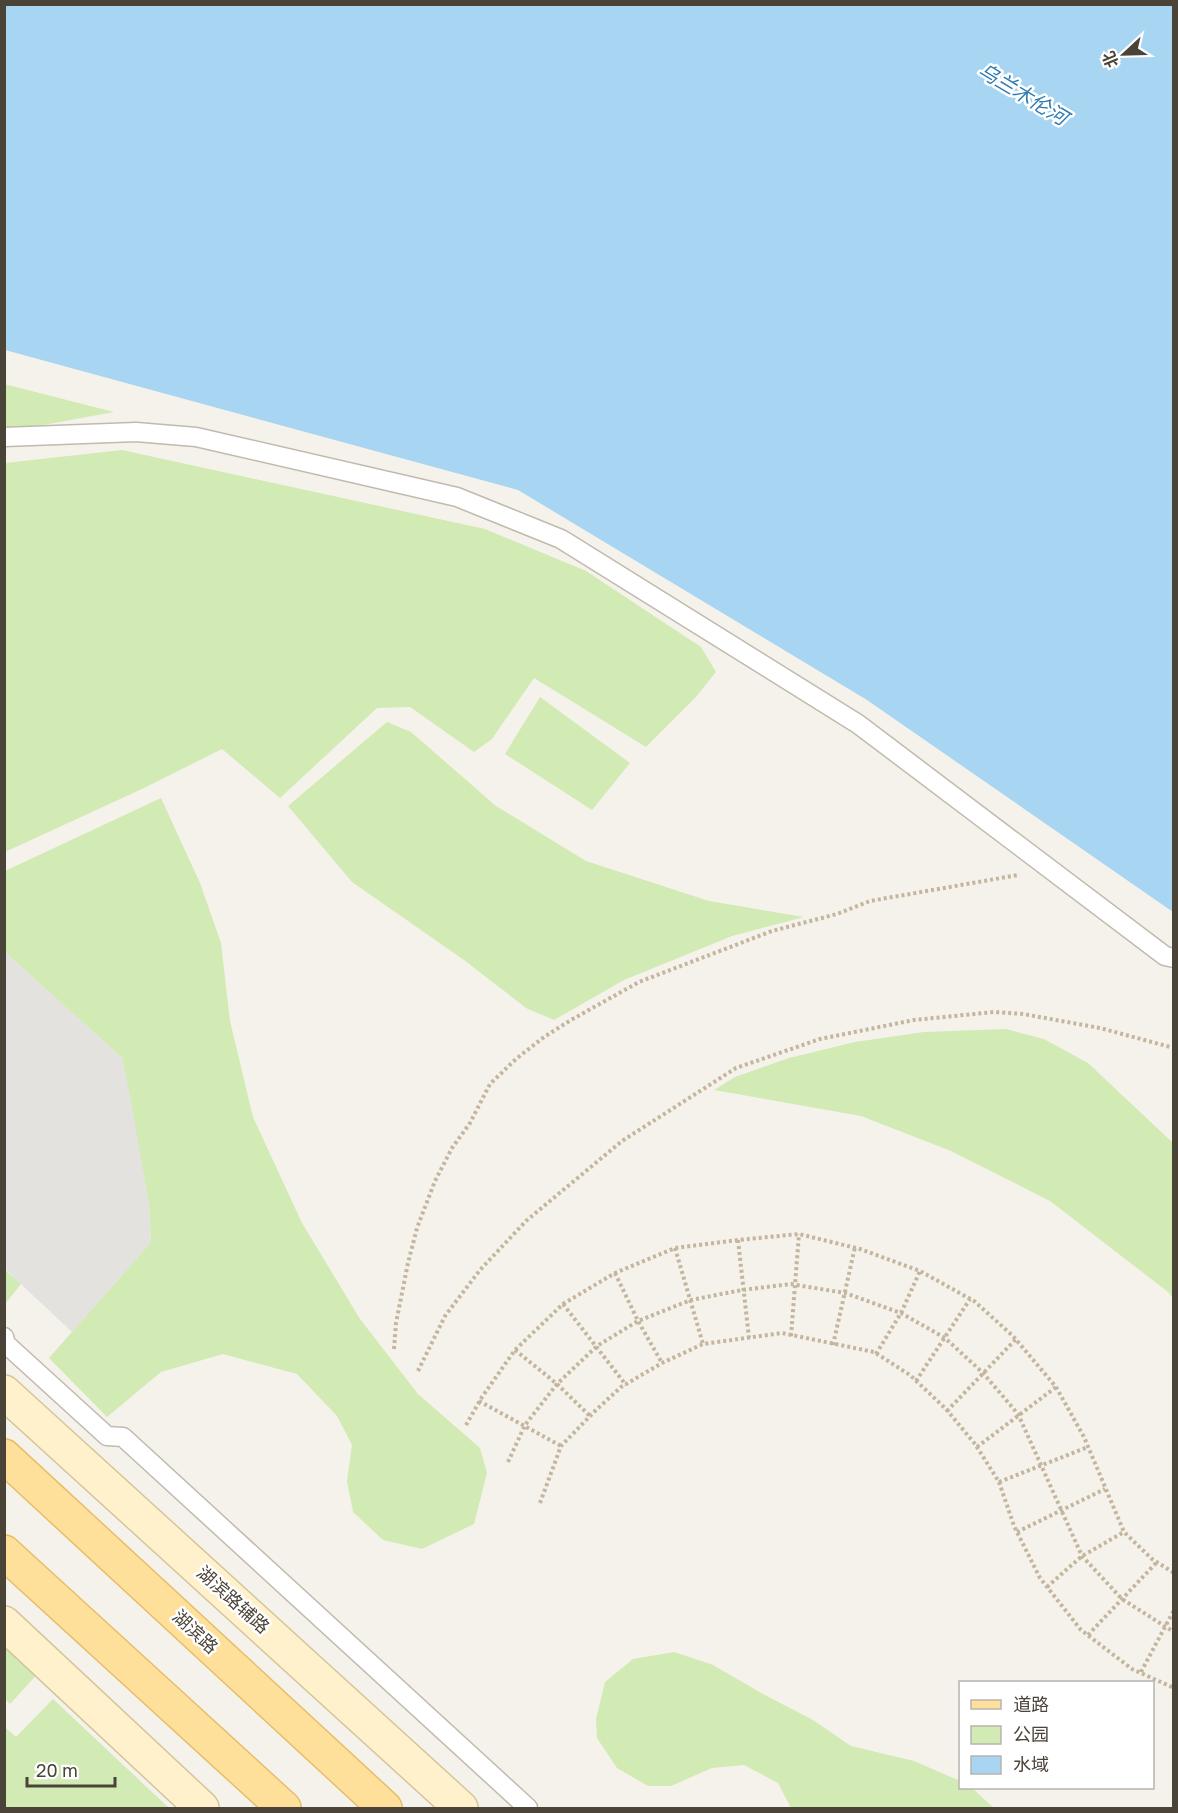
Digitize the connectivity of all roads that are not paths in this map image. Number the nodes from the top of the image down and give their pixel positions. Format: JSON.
{"nodes":[{"id":1,"x":4,"y":437,"type":"edge"},
{"id":2,"x":1173,"y":958,"type":"edge"},
{"id":3,"x":4,"y":1337,"type":"edge"},
{"id":4,"x":4,"y":1392,"type":"edge"},
{"id":5,"x":4,"y":1456,"type":"edge"},
{"id":6,"x":4,"y":1552,"type":"edge"},
{"id":7,"x":4,"y":1623,"type":"edge"},
{"id":8,"x":202,"y":1809,"type":"edge"},
{"id":9,"x":284,"y":1809,"type":"edge"},
{"id":10,"x":385,"y":1809,"type":"edge"},
{"id":11,"x":461,"y":1809,"type":"edge"},
{"id":12,"x":528,"y":1809,"type":"edge"}],
"edges":[{"from":1,"to":2,"type":"lane"},
{"from":3,"to":12,"type":"lane"},
{"from":4,"to":11,"type":"street","name":"湖滨路辅路"},
{"from":5,"to":10,"type":"main road","name":"湖滨路"},
{"from":6,"to":9,"type":"main road"},
{"from":7,"to":8,"type":"street"}]}
